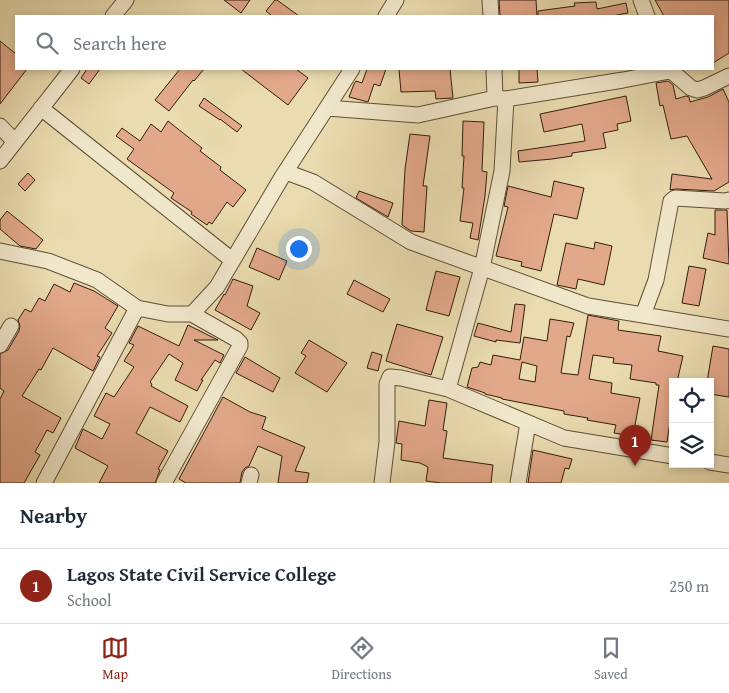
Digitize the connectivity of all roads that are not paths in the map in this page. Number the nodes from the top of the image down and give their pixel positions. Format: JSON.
{"nodes":[{"id":1,"x":396,"y":0,"type":"edge"},
{"id":2,"x":490,"y":0,"type":"edge"},
{"id":3,"x":641,"y":0,"type":"edge"},
{"id":4,"x":387,"y":15,"type":"edge"},
{"id":5,"x":491,"y":15,"type":"edge"},
{"id":6,"x":647,"y":15,"type":"edge"},
{"id":7,"x":71,"y":70,"type":"edge"},
{"id":8,"x":351,"y":70,"type":"edge"},
{"id":9,"x":494,"y":70,"type":"edge"},
{"id":10,"x":669,"y":70,"type":"edge"},
{"id":11,"x":729,"y":76,"type":"edge"},
{"id":12,"x":501,"y":98,"type":"junction"},
{"id":13,"x":41,"y":108,"type":"junction"},
{"id":14,"x":327,"y":108,"type":"junction"},
{"id":15,"x":0,"y":126,"type":"edge"},
{"id":16,"x":15,"y":142,"type":"junction"},
{"id":17,"x":0,"y":161,"type":"edge"},
{"id":18,"x":286,"y":172,"type":"junction"},
{"id":19,"x":729,"y":200,"type":"edge"},
{"id":20,"x":0,"y":250,"type":"edge"},
{"id":21,"x":232,"y":260,"type":"junction"},
{"id":22,"x":482,"y":268,"type":"junction"},
{"id":23,"x":137,"y":308,"type":"junction"},
{"id":24,"x":192,"y":314,"type":"junction"},
{"id":25,"x":643,"y":315,"type":"junction"},
{"id":26,"x":10,"y":326,"type":"dead end"},
{"id":27,"x":729,"y":330,"type":"edge"},
{"id":28,"x":0,"y":345,"type":"edge"},
{"id":29,"x":448,"y":389,"type":"junction"},
{"id":30,"x":528,"y":423,"type":"junction"},
{"id":31,"x":669,"y":455,"type":"edge"},
{"id":32,"x":714,"y":463,"type":"edge"},
{"id":33,"x":729,"y":465,"type":"edge"},
{"id":34,"x":44,"y":483,"type":"edge"},
{"id":35,"x":164,"y":483,"type":"edge"},
{"id":36,"x":382,"y":483,"type":"edge"},
{"id":37,"x":518,"y":483,"type":"edge"}],
"edges":[{"from":1,"to":4,"type":"street"},
{"from":2,"to":5,"type":"street"},
{"from":3,"to":6,"type":"street"},
{"from":7,"to":13,"type":"street"},
{"from":8,"to":14,"type":"street"},
{"from":9,"to":12,"type":"street"},
{"from":10,"to":11,"type":"street"},
{"from":10,"to":12,"type":"street"},
{"from":12,"to":14,"type":"street"},
{"from":12,"to":22,"type":"street"},
{"from":13,"to":16,"type":"street"},
{"from":13,"to":21,"type":"street"},
{"from":14,"to":18,"type":"street"},
{"from":15,"to":16,"type":"street"},
{"from":16,"to":17,"type":"street"},
{"from":18,"to":21,"type":"street"},
{"from":18,"to":22,"type":"street"},
{"from":19,"to":25,"type":"street"},
{"from":20,"to":23,"type":"street"},
{"from":21,"to":24,"type":"street"},
{"from":22,"to":25,"type":"street"},
{"from":22,"to":29,"type":"street"},
{"from":23,"to":24,"type":"street"},
{"from":23,"to":34,"type":"street"},
{"from":24,"to":35,"type":"street"},
{"from":25,"to":27,"type":"street"},
{"from":26,"to":28,"type":"street"},
{"from":29,"to":30,"type":"street"},
{"from":29,"to":36,"type":"street"},
{"from":30,"to":31,"type":"street"},
{"from":30,"to":37,"type":"street"},
{"from":32,"to":33,"type":"street"}]}
